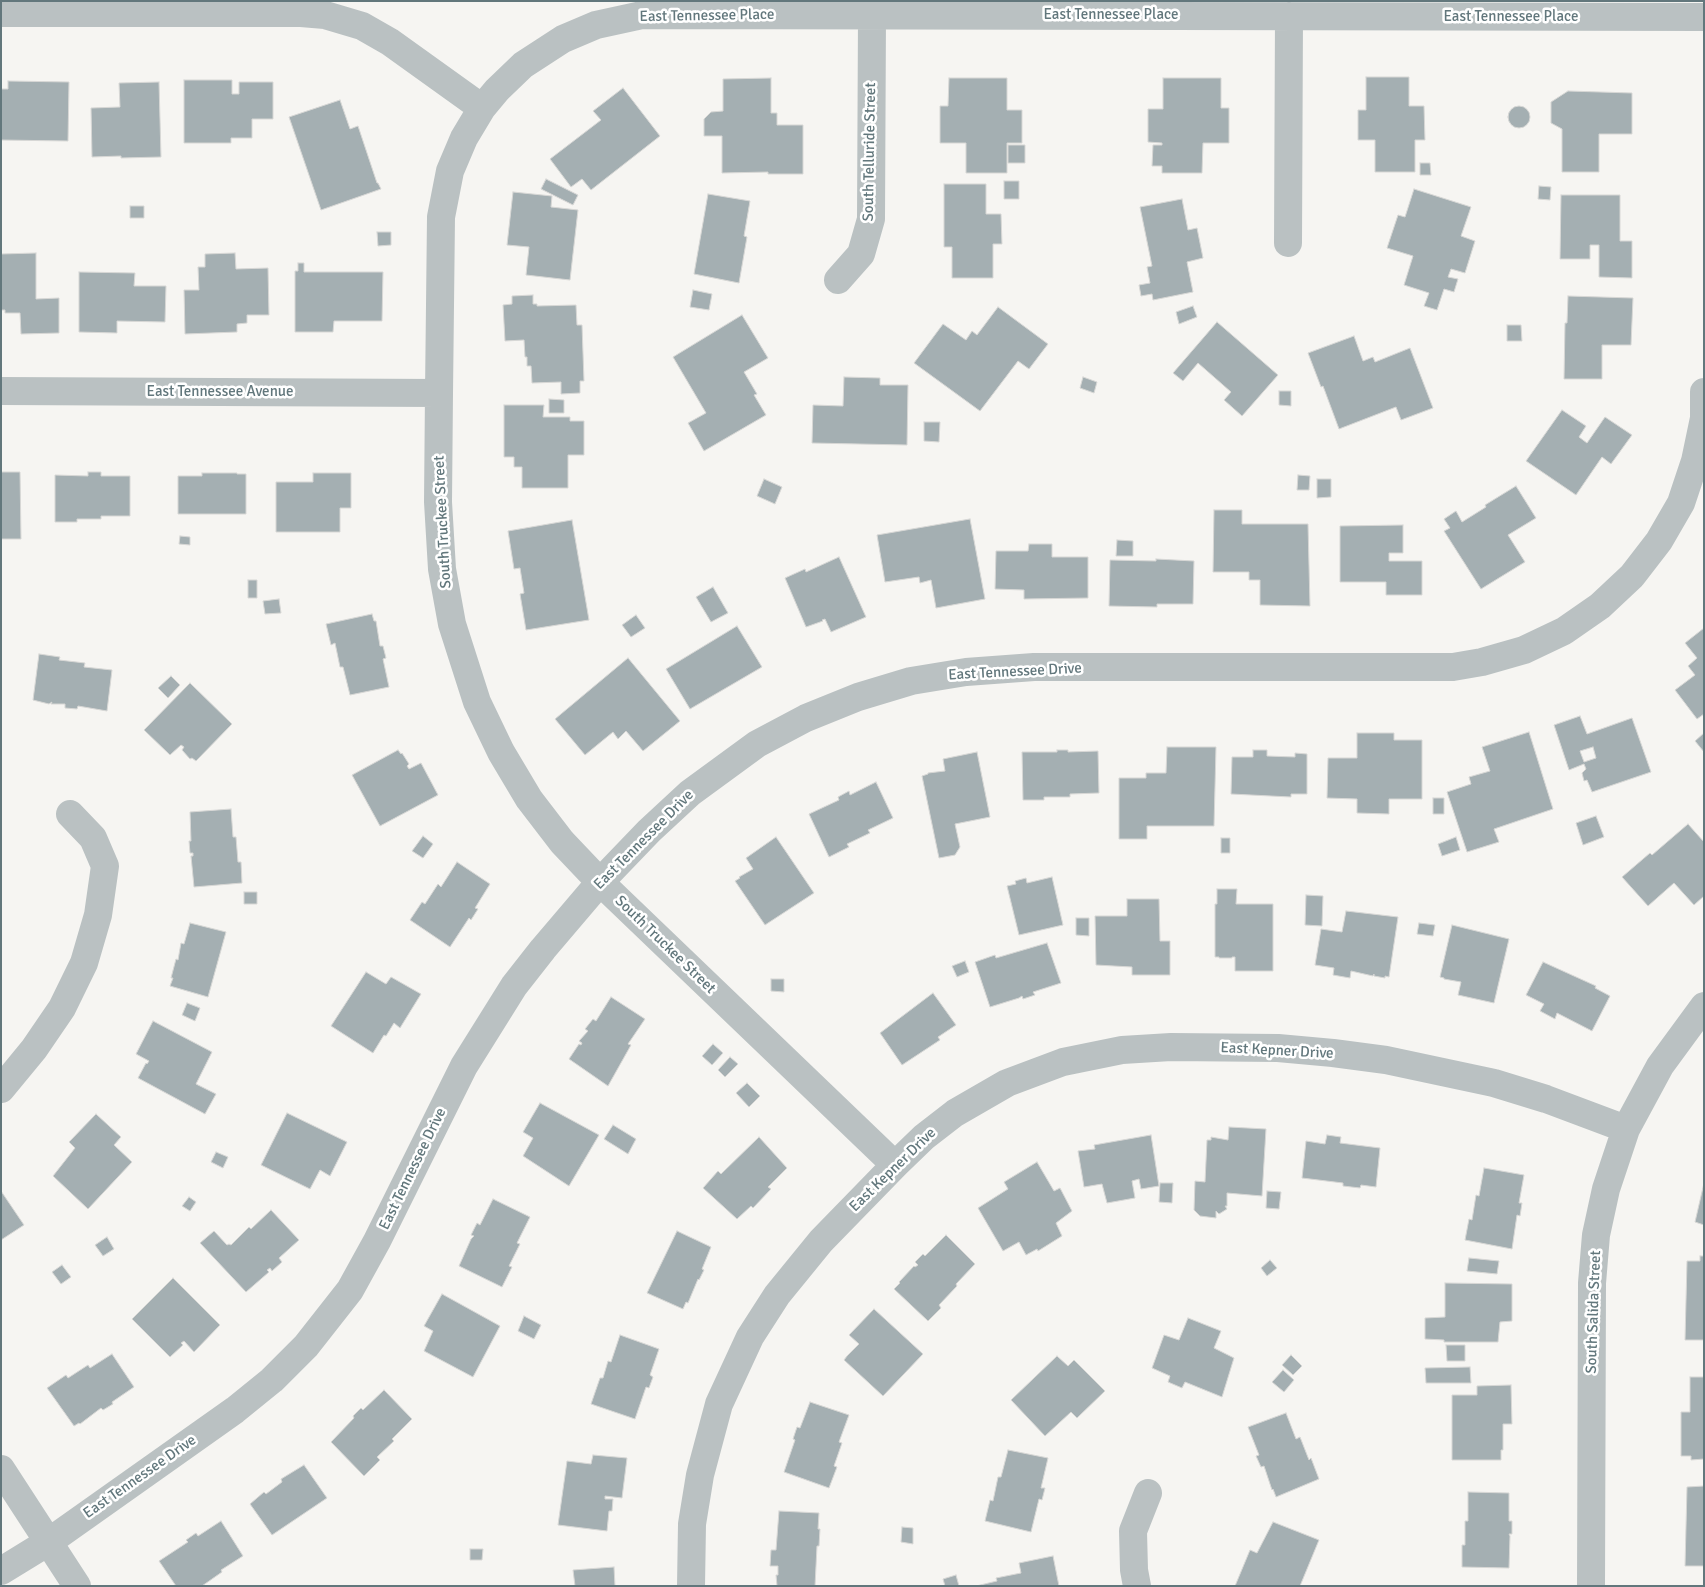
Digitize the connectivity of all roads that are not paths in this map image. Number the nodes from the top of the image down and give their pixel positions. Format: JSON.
{"nodes":[{"id":1,"x":1,"y":13,"type":"edge"},
{"id":2,"x":872,"y":15,"type":"junction"},
{"id":3,"x":1289,"y":16,"type":"junction"},
{"id":4,"x":1704,"y":18,"type":"edge"},
{"id":5,"x":482,"y":108,"type":"junction"},
{"id":6,"x":1288,"y":244,"type":"dead end"},
{"id":7,"x":838,"y":280,"type":"dead end"},
{"id":8,"x":1,"y":391,"type":"edge"},
{"id":9,"x":1704,"y":392,"type":"edge"},
{"id":10,"x":439,"y":393,"type":"junction"},
{"id":11,"x":70,"y":814,"type":"dead end"},
{"id":12,"x":600,"y":882,"type":"junction"},
{"id":13,"x":1704,"y":1006,"type":"edge"},
{"id":14,"x":1,"y":1089,"type":"edge"},
{"id":15,"x":1626,"y":1129,"type":"junction"},
{"id":16,"x":895,"y":1164,"type":"junction"},
{"id":17,"x":1,"y":1469,"type":"edge"},
{"id":18,"x":1148,"y":1493,"type":"dead end"},
{"id":19,"x":50,"y":1541,"type":"junction"},
{"id":20,"x":1,"y":1571,"type":"edge"},
{"id":21,"x":77,"y":1586,"type":"edge"},
{"id":22,"x":691,"y":1586,"type":"edge"},
{"id":23,"x":1137,"y":1586,"type":"edge"},
{"id":24,"x":1591,"y":1586,"type":"edge"}],
"edges":[{"from":1,"to":5,"type":"street"},
{"from":2,"to":3,"type":"street","name":"East Tennessee Place"},
{"from":2,"to":5,"type":"street","name":"East Tennessee Place"},
{"from":2,"to":7,"type":"street","name":"South Telluride Street"},
{"from":3,"to":4,"type":"street","name":"East Tennessee Place"},
{"from":3,"to":6,"type":"street"},
{"from":5,"to":10,"type":"street","name":"South Truckee Street"},
{"from":8,"to":10,"type":"street","name":"East Tennessee Avenue"},
{"from":9,"to":12,"type":"street","name":"East Tennessee Drive"},
{"from":10,"to":12,"type":"street","name":"South Truckee Street"},
{"from":11,"to":14,"type":"street"},
{"from":12,"to":16,"type":"street","name":"South Truckee Street"},
{"from":12,"to":19,"type":"street","name":"East Tennessee Drive"},
{"from":13,"to":15,"type":"street","name":"South Salida Street"},
{"from":15,"to":16,"type":"street","name":"East Kepner Drive"},
{"from":15,"to":24,"type":"street","name":"South Salida Street"},
{"from":16,"to":22,"type":"street","name":"East Kepner Drive"},
{"from":17,"to":19,"type":"street"},
{"from":18,"to":23,"type":"street"},
{"from":19,"to":20,"type":"street"},
{"from":19,"to":21,"type":"street"}]}
